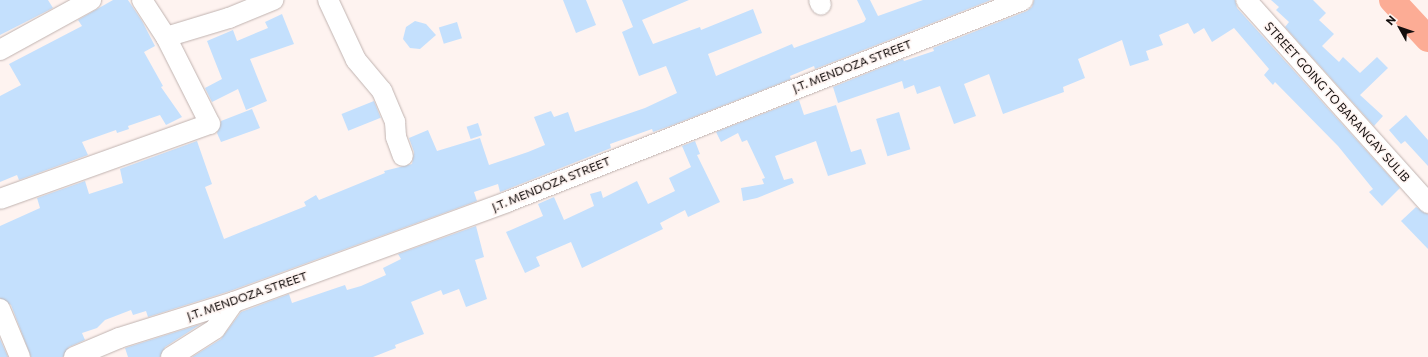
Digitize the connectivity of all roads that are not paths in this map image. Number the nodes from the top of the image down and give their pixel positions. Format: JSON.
{"nodes":[{"id":1,"x":91,"y":0,"type":"edge"},
{"id":2,"x":142,"y":0,"type":"edge"},
{"id":3,"x":273,"y":0,"type":"edge"},
{"id":4,"x":328,"y":0,"type":"edge"},
{"id":5,"x":1023,"y":0,"type":"edge"},
{"id":6,"x":1246,"y":0,"type":"edge"},
{"id":7,"x":166,"y":37,"type":"junction"},
{"id":8,"x":0,"y":50,"type":"edge"},
{"id":9,"x":403,"y":156,"type":"dead end"},
{"id":10,"x":0,"y":199,"type":"edge"},
{"id":11,"x":1428,"y":203,"type":"edge"},
{"id":12,"x":234,"y":302,"type":"junction"},
{"id":13,"x":0,"y":309,"type":"edge"},
{"id":14,"x":20,"y":357,"type":"edge"},
{"id":15,"x":74,"y":357,"type":"edge"},
{"id":16,"x":171,"y":357,"type":"edge"}],
"edges":[{"from":1,"to":8,"type":"street"},
{"from":2,"to":7,"type":"street"},
{"from":3,"to":7,"type":"street"},
{"from":4,"to":9,"type":"street"},
{"from":5,"to":12,"type":"street","name":"J.T. MENDOZA STREET"},
{"from":6,"to":11,"type":"street","name":"STREET GOING TO BARANGAY SULIB"},
{"from":7,"to":10,"type":"street"},
{"from":12,"to":15,"type":"street","name":"J.T. MENDOZA STREET"},
{"from":12,"to":16,"type":"street"},
{"from":13,"to":14,"type":"street"}]}
